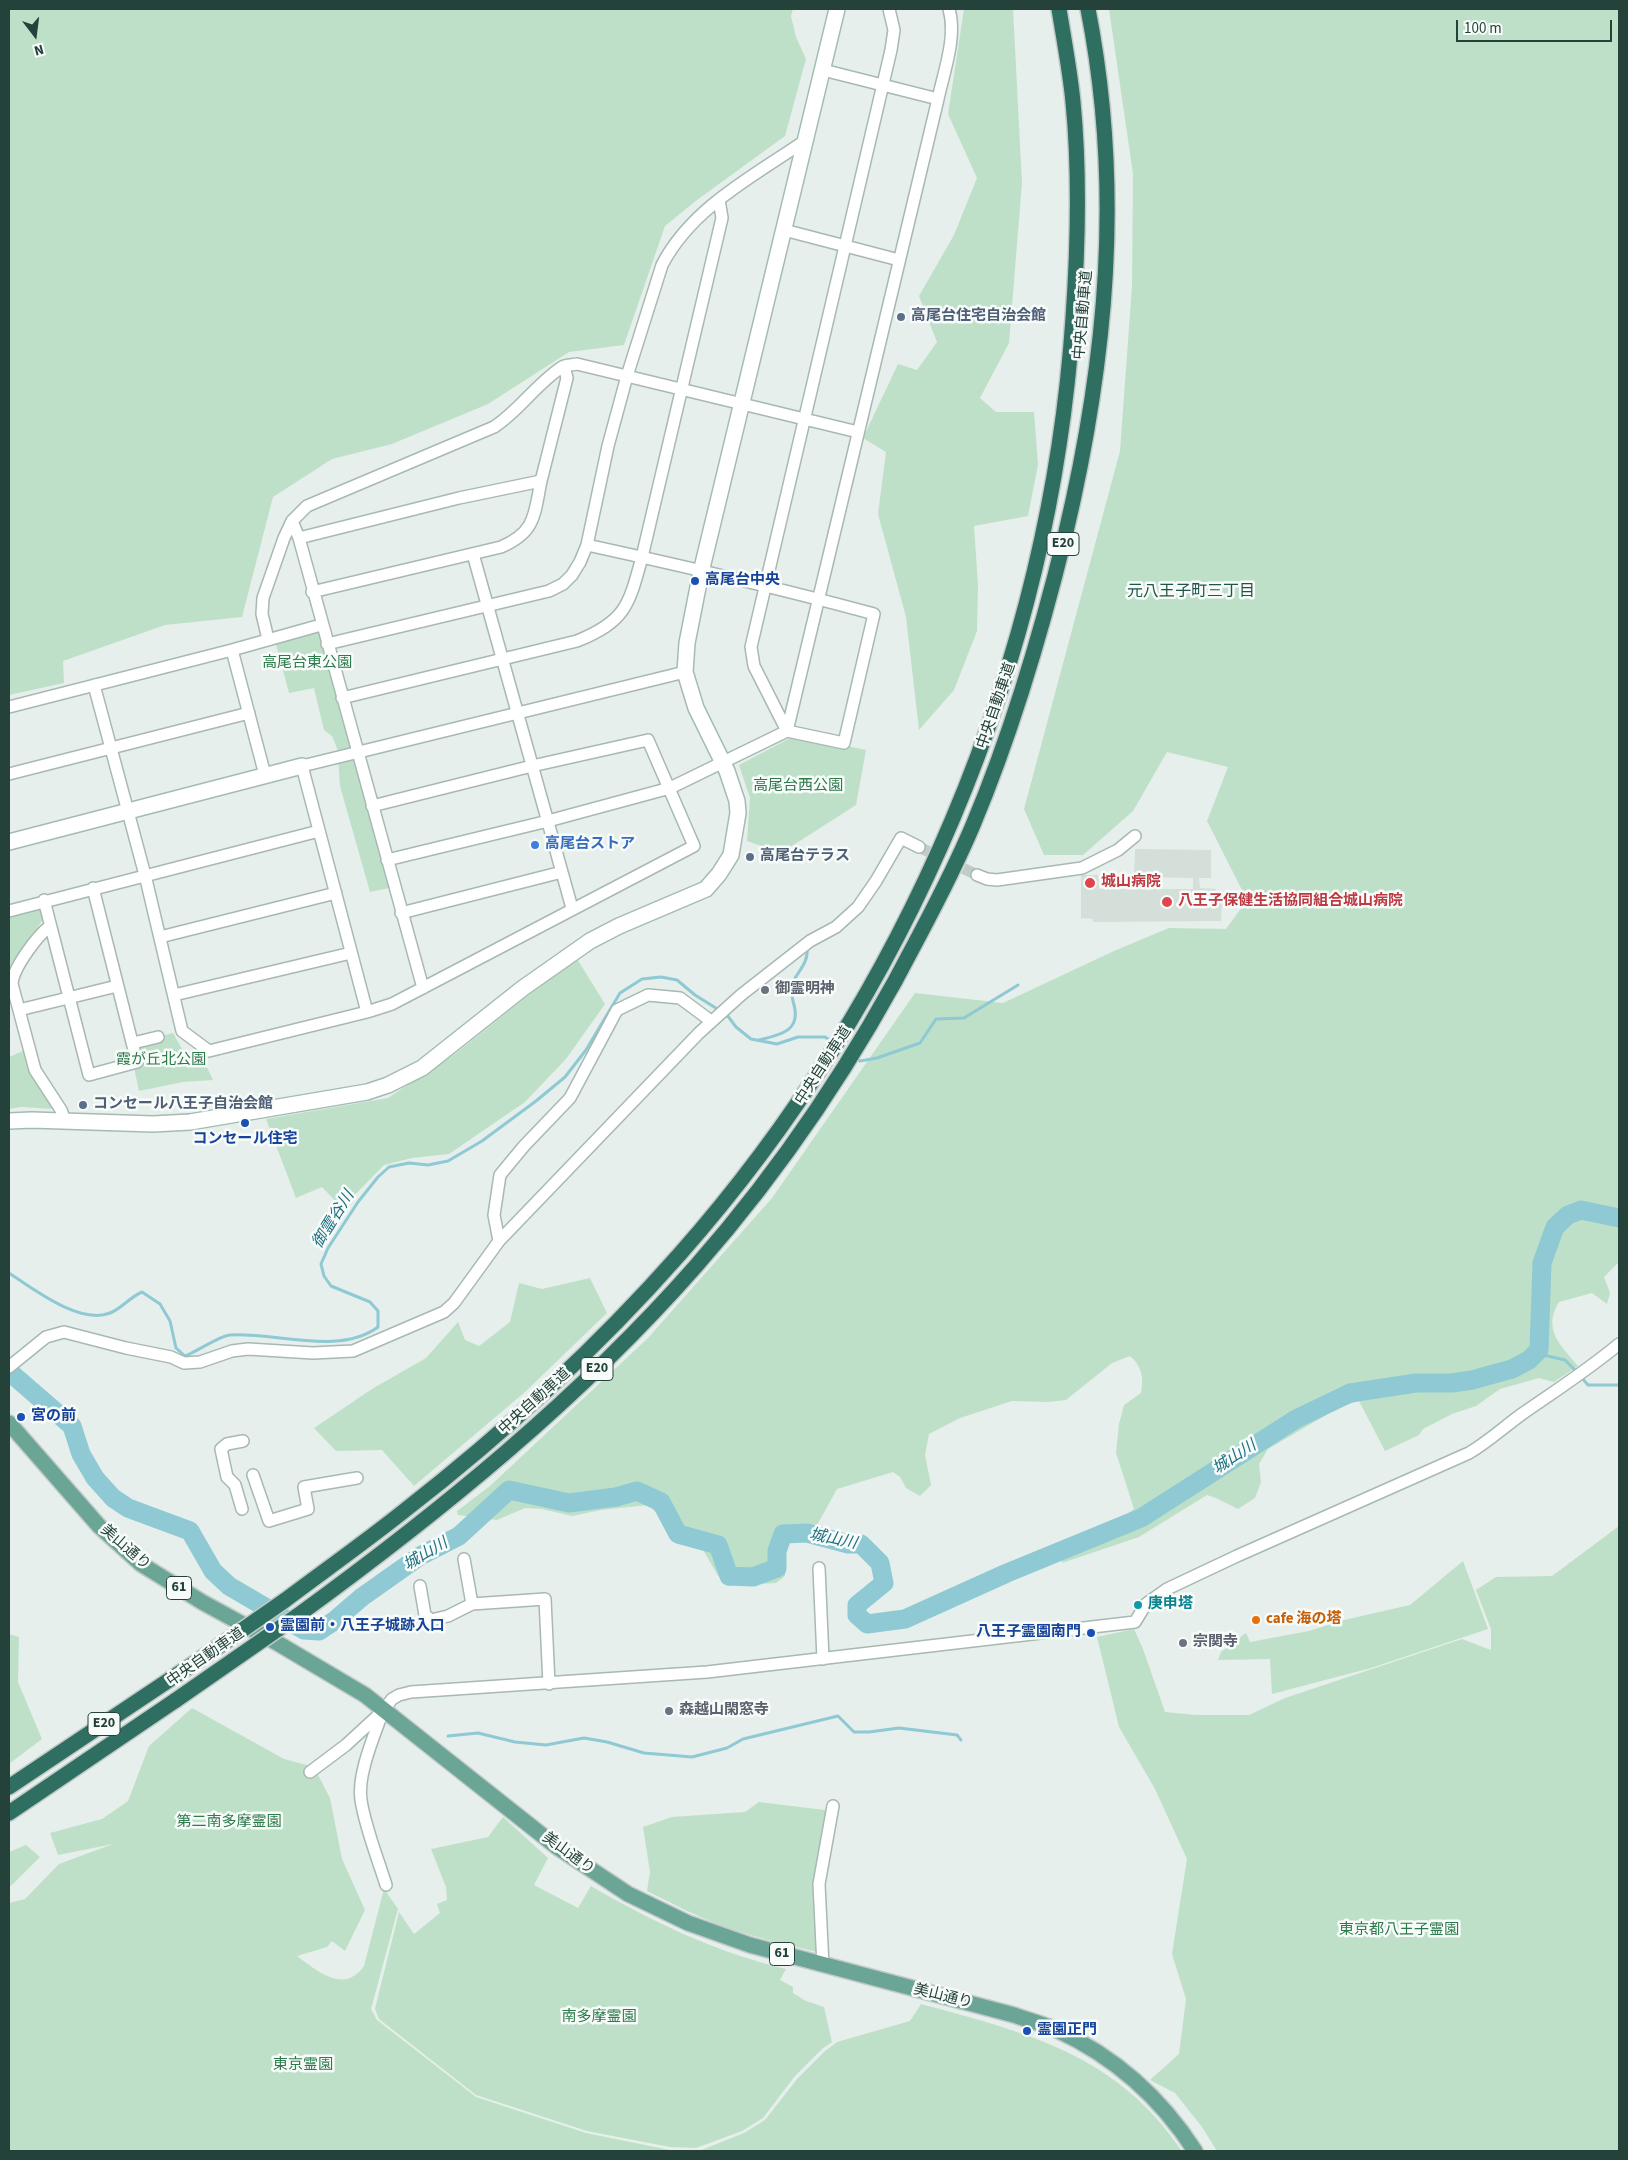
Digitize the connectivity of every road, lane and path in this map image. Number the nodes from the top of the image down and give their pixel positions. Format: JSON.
{"nodes":[{"id":1,"x":837,"y":9,"type":"edge"},
{"id":2,"x":890,"y":9,"type":"edge"},
{"id":3,"x":949,"y":9,"type":"edge"},
{"id":4,"x":1059,"y":9,"type":"edge"},
{"id":5,"x":1088,"y":9,"type":"edge"},
{"id":6,"x":823,"y":70,"type":"junction"},
{"id":7,"x":882,"y":85,"type":"junction"},
{"id":8,"x":938,"y":99,"type":"junction"},
{"id":9,"x":806,"y":140,"type":"junction"},
{"id":10,"x":719,"y":200,"type":"junction"},
{"id":11,"x":784,"y":230,"type":"junction"},
{"id":12,"x":845,"y":245,"type":"junction"},
{"id":13,"x":900,"y":260,"type":"junction"},
{"id":14,"x":564,"y":366,"type":"junction"},
{"id":15,"x":627,"y":376,"type":"junction"},
{"id":16,"x":681,"y":390,"type":"junction"},
{"id":17,"x":742,"y":404,"type":"junction"},
{"id":18,"x":803,"y":419,"type":"junction"},
{"id":19,"x":858,"y":432,"type":"junction"},
{"id":20,"x":541,"y":481,"type":"junction"},
{"id":21,"x":292,"y":521,"type":"junction"},
{"id":22,"x":298,"y":538,"type":"junction"},
{"id":23,"x":586,"y":545,"type":"junction"},
{"id":24,"x":473,"y":554,"type":"junction"},
{"id":25,"x":642,"y":557,"type":"junction"},
{"id":26,"x":701,"y":572,"type":"junction"},
{"id":27,"x":765,"y":587,"type":"junction"},
{"id":28,"x":312,"y":592,"type":"junction"},
{"id":29,"x":819,"y":599,"type":"junction"},
{"id":30,"x":487,"y":606,"type":"junction"},
{"id":31,"x":321,"y":625,"type":"junction"},
{"id":32,"x":268,"y":639,"type":"junction"},
{"id":33,"x":327,"y":644,"type":"junction"},
{"id":34,"x":232,"y":650,"type":"junction"},
{"id":35,"x":501,"y":660,"type":"junction"},
{"id":36,"x":685,"y":672,"type":"junction"},
{"id":37,"x":94,"y":685,"type":"junction"},
{"id":38,"x":342,"y":698,"type":"junction"},
{"id":39,"x":9,"y":706,"type":"edge"},
{"id":40,"x":249,"y":713,"type":"junction"},
{"id":41,"x":516,"y":714,"type":"junction"},
{"id":42,"x":787,"y":731,"type":"junction"},
{"id":43,"x":112,"y":748,"type":"junction"},
{"id":44,"x":357,"y":753,"type":"junction"},
{"id":45,"x":723,"y":764,"type":"junction"},
{"id":46,"x":302,"y":766,"type":"junction"},
{"id":47,"x":532,"y":766,"type":"junction"},
{"id":48,"x":9,"y":774,"type":"edge"},
{"id":49,"x":265,"y":775,"type":"junction"},
{"id":50,"x":670,"y":788,"type":"junction"},
{"id":51,"x":372,"y":806,"type":"junction"},
{"id":52,"x":129,"y":811,"type":"junction"},
{"id":53,"x":548,"y":821,"type":"junction"},
{"id":54,"x":319,"y":831,"type":"junction"},
{"id":55,"x":1136,"y":836,"type":"dead end"},
{"id":56,"x":9,"y":842,"type":"edge"},
{"id":57,"x":919,"y":847,"type":"tunnel mouth"},
{"id":58,"x":387,"y":860,"type":"junction"},
{"id":59,"x":562,"y":872,"type":"junction"},
{"id":60,"x":145,"y":875,"type":"junction"},
{"id":61,"x":977,"y":875,"type":"tunnel mouth"},
{"id":62,"x":92,"y":888,"type":"junction"},
{"id":63,"x":336,"y":893,"type":"junction"},
{"id":64,"x":44,"y":900,"type":"junction"},
{"id":65,"x":9,"y":908,"type":"edge"},
{"id":66,"x":572,"y":908,"type":"junction"},
{"id":67,"x":402,"y":913,"type":"junction"},
{"id":68,"x":50,"y":926,"type":"junction"},
{"id":69,"x":160,"y":937,"type":"junction"},
{"id":70,"x":351,"y":953,"type":"junction"},
{"id":71,"x":118,"y":986,"type":"junction"},
{"id":72,"x":422,"y":988,"type":"junction"},
{"id":73,"x":174,"y":995,"type":"junction"},
{"id":74,"x":68,"y":998,"type":"junction"},
{"id":75,"x":19,"y":1010,"type":"junction"},
{"id":76,"x":367,"y":1012,"type":"junction"},
{"id":77,"x":718,"y":1015,"type":"junction"},
{"id":78,"x":158,"y":1037,"type":"dead end"},
{"id":79,"x":133,"y":1043,"type":"junction"},
{"id":80,"x":9,"y":1121,"type":"edge"},
{"id":81,"x":65,"y":1121,"type":"junction"},
{"id":82,"x":499,"y":1240,"type":"junction"},
{"id":83,"x":1619,"y":1344,"type":"edge"},
{"id":84,"x":11,"y":1365,"type":"edge"},
{"id":85,"x":9,"y":1423,"type":"edge"},
{"id":86,"x":244,"y":1441,"type":"dead end"},
{"id":87,"x":253,"y":1475,"type":"dead end"},
{"id":88,"x":357,"y":1478,"type":"dead end"},
{"id":89,"x":242,"y":1509,"type":"dead end"},
{"id":90,"x":464,"y":1559,"type":"dead end"},
{"id":91,"x":820,"y":1568,"type":"dead end"},
{"id":92,"x":420,"y":1586,"type":"dead end"},
{"id":93,"x":472,"y":1604,"type":"junction"},
{"id":94,"x":823,"y":1659,"type":"junction"},
{"id":95,"x":549,"y":1684,"type":"junction"},
{"id":96,"x":384,"y":1710,"type":"junction"},
{"id":97,"x":310,"y":1772,"type":"dead end"},
{"id":98,"x":9,"y":1787,"type":"edge"},
{"id":99,"x":832,"y":1806,"type":"dead end"},
{"id":100,"x":9,"y":1813,"type":"edge"},
{"id":101,"x":386,"y":1885,"type":"dead end"},
{"id":102,"x":824,"y":1966,"type":"junction"},
{"id":103,"x":1195,"y":2151,"type":"edge"}],
"edges":[{"from":1,"to":6,"type":"street"},
{"from":2,"to":7,"type":"street"},
{"from":3,"to":8,"type":"street"},
{"from":4,"to":98,"type":"highway","name":"中央自動車道","number":"E20","bridge":true},
{"from":5,"to":100,"type":"highway","name":"中央自動車道","number":"E20","bridge":true},
{"from":6,"to":7,"type":"street"},
{"from":6,"to":9,"type":"street"},
{"from":7,"to":8,"type":"street"},
{"from":7,"to":12,"type":"street"},
{"from":8,"to":13,"type":"street"},
{"from":9,"to":10,"type":"street"},
{"from":9,"to":11,"type":"street"},
{"from":10,"to":15,"type":"street"},
{"from":10,"to":16,"type":"street"},
{"from":11,"to":12,"type":"street"},
{"from":11,"to":17,"type":"street"},
{"from":12,"to":13,"type":"street"},
{"from":12,"to":18,"type":"street"},
{"from":13,"to":19,"type":"street"},
{"from":14,"to":15,"type":"street"},
{"from":14,"to":20,"type":"street"},
{"from":14,"to":21,"type":"street"},
{"from":15,"to":16,"type":"street"},
{"from":15,"to":23,"type":"street"},
{"from":16,"to":17,"type":"street"},
{"from":16,"to":25,"type":"street"},
{"from":17,"to":18,"type":"street"},
{"from":17,"to":26,"type":"street"},
{"from":18,"to":19,"type":"street"},
{"from":18,"to":27,"type":"street"},
{"from":19,"to":29,"type":"street"},
{"from":20,"to":22,"type":"street"},
{"from":20,"to":24,"type":"street"},
{"from":21,"to":22,"type":"street"},
{"from":21,"to":32,"type":"street"},
{"from":22,"to":28,"type":"street"},
{"from":23,"to":25,"type":"street"},
{"from":23,"to":30,"type":"street"},
{"from":24,"to":28,"type":"street"},
{"from":24,"to":30,"type":"street"},
{"from":25,"to":26,"type":"street"},
{"from":25,"to":35,"type":"street"},
{"from":26,"to":27,"type":"street"},
{"from":26,"to":36,"type":"street"},
{"from":27,"to":29,"type":"street"},
{"from":27,"to":42,"type":"street"},
{"from":28,"to":31,"type":"street"},
{"from":29,"to":42,"type":"street"},
{"from":29,"to":42,"type":"street"},
{"from":30,"to":33,"type":"street"},
{"from":30,"to":35,"type":"street"},
{"from":31,"to":32,"type":"street"},
{"from":31,"to":33,"type":"street"},
{"from":32,"to":34,"type":"street"},
{"from":33,"to":38,"type":"street"},
{"from":34,"to":37,"type":"street"},
{"from":34,"to":40,"type":"street"},
{"from":35,"to":38,"type":"street"},
{"from":35,"to":41,"type":"street"},
{"from":36,"to":41,"type":"street"},
{"from":36,"to":45,"type":"street"},
{"from":37,"to":39,"type":"street"},
{"from":37,"to":43,"type":"street"},
{"from":38,"to":44,"type":"street"},
{"from":40,"to":43,"type":"street"},
{"from":40,"to":49,"type":"street"},
{"from":41,"to":44,"type":"street"},
{"from":41,"to":47,"type":"street"},
{"from":42,"to":45,"type":"street"},
{"from":43,"to":48,"type":"street"},
{"from":43,"to":52,"type":"street"},
{"from":44,"to":46,"type":"street"},
{"from":44,"to":51,"type":"street"},
{"from":45,"to":50,"type":"street"},
{"from":45,"to":81,"type":"street"},
{"from":46,"to":49,"type":"street"},
{"from":46,"to":54,"type":"street"},
{"from":47,"to":50,"type":"street"},
{"from":47,"to":51,"type":"street"},
{"from":47,"to":53,"type":"street"},
{"from":49,"to":52,"type":"street"},
{"from":50,"to":53,"type":"street"},
{"from":50,"to":66,"type":"street"},
{"from":51,"to":58,"type":"street"},
{"from":52,"to":56,"type":"street"},
{"from":52,"to":60,"type":"street"},
{"from":53,"to":58,"type":"street"},
{"from":53,"to":59,"type":"street"},
{"from":54,"to":60,"type":"street"},
{"from":54,"to":63,"type":"street"},
{"from":55,"to":61,"type":"street"},
{"from":57,"to":77,"type":"street"},
{"from":58,"to":67,"type":"street"},
{"from":59,"to":66,"type":"street"},
{"from":59,"to":67,"type":"street"},
{"from":60,"to":62,"type":"street"},
{"from":60,"to":69,"type":"street"},
{"from":62,"to":64,"type":"street"},
{"from":62,"to":71,"type":"street"},
{"from":63,"to":69,"type":"street"},
{"from":63,"to":70,"type":"street"},
{"from":64,"to":65,"type":"street"},
{"from":64,"to":68,"type":"street"},
{"from":66,"to":72,"type":"street"},
{"from":67,"to":72,"type":"street"},
{"from":68,"to":74,"type":"street"},
{"from":68,"to":75,"type":"street"},
{"from":69,"to":73,"type":"street"},
{"from":70,"to":73,"type":"street"},
{"from":70,"to":76,"type":"street"},
{"from":71,"to":74,"type":"street"},
{"from":71,"to":79,"type":"street"},
{"from":72,"to":76,"type":"street"},
{"from":73,"to":76,"type":"street"},
{"from":74,"to":75,"type":"street"},
{"from":74,"to":79,"type":"street"},
{"from":75,"to":81,"type":"street"},
{"from":77,"to":82,"type":"street"},
{"from":77,"to":82,"type":"street"},
{"from":78,"to":79,"type":"street"},
{"from":80,"to":81,"type":"street"},
{"from":82,"to":84,"type":"street"},
{"from":83,"to":94,"type":"street"},
{"from":85,"to":96,"type":"main road","name":"美山通り","number":"61"},
{"from":86,"to":89,"type":"street"},
{"from":87,"to":88,"type":"street"},
{"from":90,"to":93,"type":"street"},
{"from":91,"to":94,"type":"street"},
{"from":92,"to":93,"type":"street"},
{"from":93,"to":95,"type":"street"},
{"from":94,"to":95,"type":"street"},
{"from":95,"to":96,"type":"street"},
{"from":96,"to":97,"type":"street"},
{"from":96,"to":101,"type":"street"},
{"from":96,"to":102,"type":"main road","name":"美山通り","number":"61"},
{"from":99,"to":102,"type":"street"},
{"from":102,"to":103,"type":"main road","name":"美山通り","number":"61"}]}
